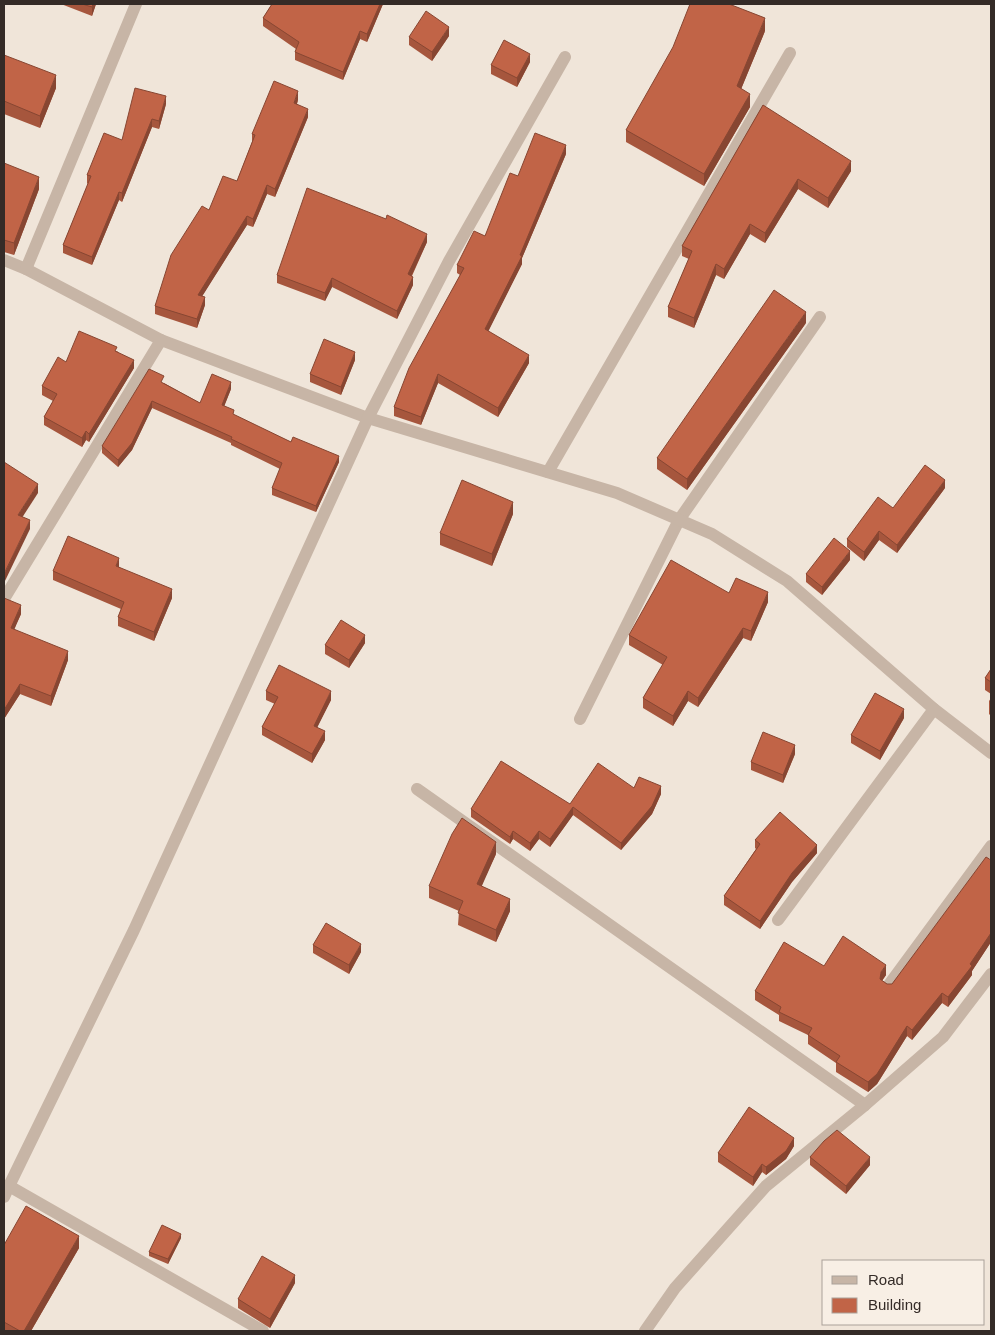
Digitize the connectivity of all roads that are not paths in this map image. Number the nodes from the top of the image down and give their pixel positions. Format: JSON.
{"nodes":[{"id":1,"x":136,"y":4,"type":"edge"},
{"id":2,"x":790,"y":53,"type":"dead end"},
{"id":3,"x":565,"y":57,"type":"dead end"},
{"id":4,"x":4,"y":260,"type":"edge"},
{"id":5,"x":26,"y":269,"type":"junction"},
{"id":6,"x":820,"y":318,"type":"dead end"},
{"id":7,"x":161,"y":340,"type":"junction"},
{"id":8,"x":368,"y":418,"type":"junction"},
{"id":9,"x":548,"y":472,"type":"junction"},
{"id":10,"x":678,"y":520,"type":"junction"},
{"id":11,"x":4,"y":599,"type":"edge"},
{"id":12,"x":934,"y":709,"type":"junction"},
{"id":13,"x":580,"y":720,"type":"dead end"},
{"id":14,"x":991,"y":753,"type":"edge"},
{"id":15,"x":417,"y":789,"type":"dead end"},
{"id":16,"x":991,"y":846,"type":"edge"},
{"id":17,"x":778,"y":920,"type":"dead end"},
{"id":18,"x":991,"y":974,"type":"edge"},
{"id":19,"x":888,"y":986,"type":"edge"},
{"id":20,"x":865,"y":1105,"type":"junction"},
{"id":21,"x":7,"y":1191,"type":"edge"},
{"id":22,"x":263,"y":1331,"type":"edge"},
{"id":23,"x":645,"y":1331,"type":"edge"}],
"edges":[{"from":1,"to":5,"type":"street"},
{"from":2,"to":9,"type":"street"},
{"from":3,"to":8,"type":"street"},
{"from":4,"to":5,"type":"street"},
{"from":5,"to":7,"type":"street"},
{"from":6,"to":10,"type":"street"},
{"from":7,"to":8,"type":"street"},
{"from":7,"to":11,"type":"street"},
{"from":8,"to":9,"type":"street"},
{"from":8,"to":21,"type":"street"},
{"from":9,"to":10,"type":"street"},
{"from":10,"to":12,"type":"street"},
{"from":10,"to":13,"type":"street"},
{"from":12,"to":14,"type":"street"},
{"from":12,"to":17,"type":"street"},
{"from":15,"to":20,"type":"street"},
{"from":16,"to":19,"type":"street"},
{"from":18,"to":20,"type":"street"},
{"from":20,"to":23,"type":"street"},
{"from":21,"to":22,"type":"street"}]}
